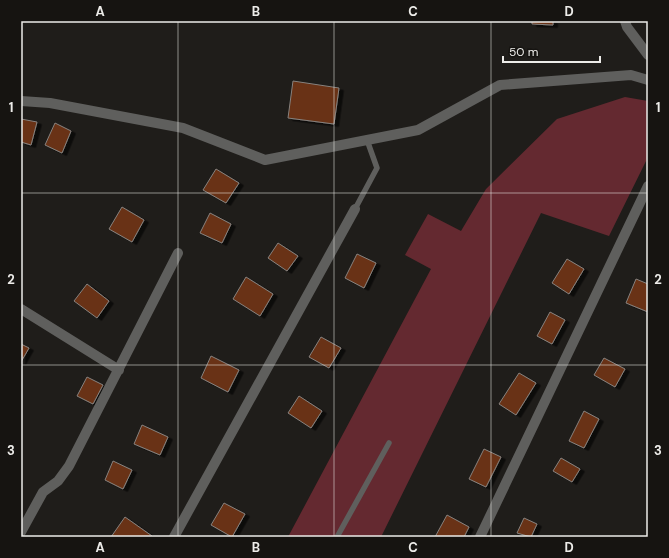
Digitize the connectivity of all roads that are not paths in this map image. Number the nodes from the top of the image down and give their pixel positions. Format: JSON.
{"nodes":[{"id":1,"x":628,"y":23,"type":"edge"},
{"id":2,"x":648,"y":55,"type":"edge"},
{"id":3,"x":648,"y":80,"type":"edge"},
{"id":4,"x":21,"y":101,"type":"edge"},
{"id":5,"x":367,"y":140,"type":"junction"},
{"id":6,"x":648,"y":186,"type":"edge"},
{"id":7,"x":355,"y":209,"type":"joint"},
{"id":8,"x":178,"y":253,"type":"dead end"},
{"id":9,"x":21,"y":309,"type":"edge"},
{"id":10,"x":119,"y":370,"type":"junction"},
{"id":11,"x":389,"y":442,"type":"dead end"},
{"id":12,"x":21,"y":532,"type":"edge"},
{"id":13,"x":174,"y":537,"type":"edge"},
{"id":14,"x":337,"y":537,"type":"edge"},
{"id":15,"x":480,"y":537,"type":"edge"}],
"edges":[{"from":1,"to":2,"type":"street"},
{"from":3,"to":5,"type":"street"},
{"from":4,"to":5,"type":"street"},
{"from":5,"to":7,"type":"lane"},
{"from":6,"to":15,"type":"street"},
{"from":7,"to":13,"type":"street"},
{"from":8,"to":10,"type":"street"},
{"from":9,"to":10,"type":"street"},
{"from":10,"to":12,"type":"street"},
{"from":11,"to":14,"type":"lane"}]}
